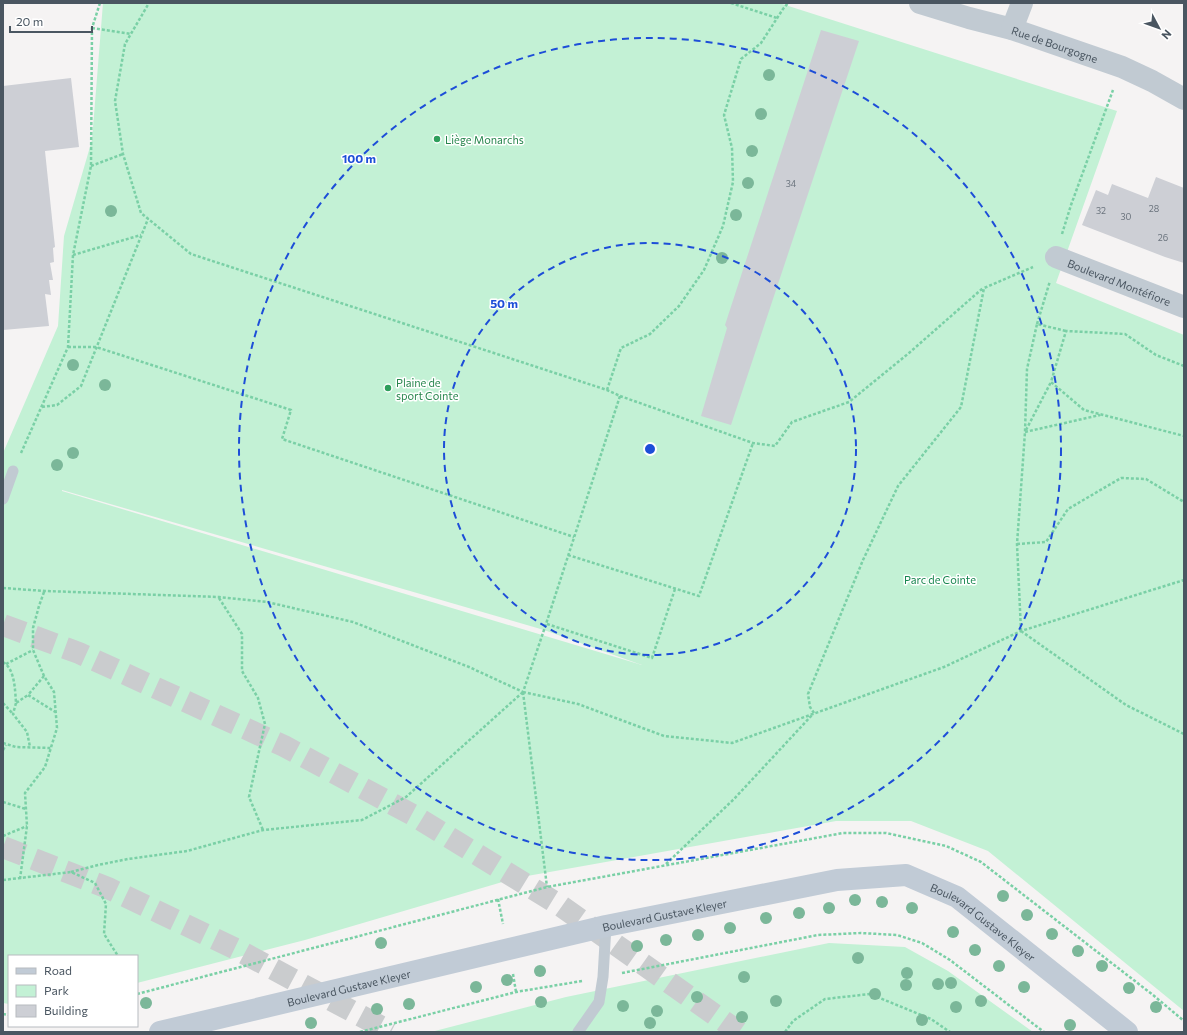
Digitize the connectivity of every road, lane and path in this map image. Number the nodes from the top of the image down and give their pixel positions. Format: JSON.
{"nodes":[{"id":1,"x":100,"y":3,"type":"edge"},
{"id":2,"x":149,"y":3,"type":"edge"},
{"id":3,"x":731,"y":3,"type":"edge"},
{"id":4,"x":788,"y":3,"type":"edge"},
{"id":5,"x":920,"y":3,"type":"edge"},
{"id":6,"x":1022,"y":3,"type":"edge"},
{"id":7,"x":777,"y":18,"type":"junction"},
{"id":8,"x":92,"y":28,"type":"junction"},
{"id":9,"x":1012,"y":29,"type":"junction"},
{"id":10,"x":131,"y":34,"type":"junction"},
{"id":11,"x":1184,"y":99,"type":"edge"},
{"id":12,"x":1108,"y":103,"type":"dead end"},
{"id":13,"x":123,"y":154,"type":"junction"},
{"id":14,"x":91,"y":166,"type":"junction"},
{"id":15,"x":148,"y":219,"type":"junction"},
{"id":16,"x":142,"y":234,"type":"junction"},
{"id":17,"x":74,"y":255,"type":"junction"},
{"id":18,"x":1054,"y":265,"type":"junction"},
{"id":19,"x":984,"y":288,"type":"junction"},
{"id":20,"x":1184,"y":307,"type":"edge"},
{"id":21,"x":1037,"y":324,"type":"junction"},
{"id":22,"x":1066,"y":331,"type":"junction"},
{"id":23,"x":68,"y":347,"type":"junction"},
{"id":24,"x":96,"y":347,"type":"junction"},
{"id":25,"x":1184,"y":366,"type":"edge"},
{"id":26,"x":1051,"y":382,"type":"junction"},
{"id":27,"x":607,"y":390,"type":"junction"},
{"id":28,"x":620,"y":396,"type":"junction"},
{"id":29,"x":42,"y":407,"type":"junction"},
{"id":30,"x":1100,"y":414,"type":"junction"},
{"id":31,"x":1025,"y":432,"type":"junction"},
{"id":32,"x":1184,"y":436,"type":"edge"},
{"id":33,"x":753,"y":443,"type":"junction"},
{"id":34,"x":13,"y":471,"type":"joint"},
{"id":35,"x":3,"y":499,"type":"edge"},
{"id":36,"x":1184,"y":502,"type":"edge"},
{"id":37,"x":574,"y":537,"type":"junction"},
{"id":38,"x":1017,"y":544,"type":"junction"},
{"id":39,"x":568,"y":555,"type":"junction"},
{"id":40,"x":1184,"y":580,"type":"edge"},
{"id":41,"x":3,"y":588,"type":"edge"},
{"id":42,"x":675,"y":589,"type":"junction"},
{"id":43,"x":45,"y":591,"type":"junction"},
{"id":44,"x":219,"y":597,"type":"junction"},
{"id":45,"x":546,"y":624,"type":"junction"},
{"id":46,"x":1021,"y":631,"type":"junction"},
{"id":47,"x":32,"y":650,"type":"junction"},
{"id":48,"x":4,"y":663,"type":"edge"},
{"id":49,"x":44,"y":676,"type":"junction"},
{"id":50,"x":523,"y":692,"type":"junction"},
{"id":51,"x":28,"y":695,"type":"junction"},
{"id":52,"x":3,"y":703,"type":"edge"},
{"id":53,"x":16,"y":703,"type":"junction"},
{"id":54,"x":57,"y":713,"type":"junction"},
{"id":55,"x":14,"y":714,"type":"junction"},
{"id":56,"x":814,"y":714,"type":"junction"},
{"id":57,"x":1184,"y":734,"type":"edge"},
{"id":58,"x":5,"y":744,"type":"edge"},
{"id":59,"x":30,"y":747,"type":"junction"},
{"id":60,"x":51,"y":748,"type":"junction"},
{"id":61,"x":3,"y":750,"type":"edge"},
{"id":62,"x":3,"y":802,"type":"edge"},
{"id":63,"x":26,"y":809,"type":"junction"},
{"id":64,"x":27,"y":826,"type":"junction"},
{"id":65,"x":263,"y":830,"type":"junction"},
{"id":66,"x":3,"y":836,"type":"edge"},
{"id":67,"x":71,"y":872,"type":"junction"},
{"id":68,"x":20,"y":879,"type":"junction"},
{"id":69,"x":3,"y":880,"type":"edge"},
{"id":70,"x":547,"y":887,"type":"junction"},
{"id":71,"x":606,"y":926,"type":"junction"},
{"id":72,"x":117,"y":955,"type":"edge"},
{"id":73,"x":603,"y":977,"type":"junction"},
{"id":74,"x":138,"y":994,"type":"edge"},
{"id":75,"x":160,"y":1032,"type":"edge"},
{"id":76,"x":360,"y":1032,"type":"edge"},
{"id":77,"x":578,"y":1032,"type":"edge"},
{"id":78,"x":785,"y":1032,"type":"edge"},
{"id":79,"x":950,"y":1032,"type":"edge"},
{"id":80,"x":1044,"y":1032,"type":"edge"},
{"id":81,"x":1127,"y":1032,"type":"edge"}],
"edges":[{"from":1,"to":8,"type":"path"},
{"from":2,"to":10,"type":"path"},
{"from":3,"to":7,"type":"path"},
{"from":4,"to":7,"type":"path"},
{"from":5,"to":9,"type":"street","name":"Rue de Bourgogne"},
{"from":6,"to":9,"type":"street"},
{"from":7,"to":27,"type":"path"},
{"from":8,"to":10,"type":"path"},
{"from":8,"to":14,"type":"path"},
{"from":9,"to":11,"type":"street","name":"Rue de Bourgogne"},
{"from":10,"to":13,"type":"path"},
{"from":12,"to":18,"type":"path"},
{"from":13,"to":14,"type":"path"},
{"from":13,"to":15,"type":"path"},
{"from":14,"to":17,"type":"path"},
{"from":15,"to":16,"type":"path"},
{"from":15,"to":27,"type":"path"},
{"from":16,"to":17,"type":"path"},
{"from":16,"to":24,"type":"path"},
{"from":17,"to":23,"type":"path"},
{"from":18,"to":19,"type":"path"},
{"from":18,"to":20,"type":"street","name":"Boulevard Montéfiore"},
{"from":18,"to":21,"type":"path"},
{"from":19,"to":33,"type":"path"},
{"from":19,"to":56,"type":"path"},
{"from":21,"to":22,"type":"path"},
{"from":21,"to":31,"type":"path"},
{"from":22,"to":25,"type":"path"},
{"from":22,"to":26,"type":"path"},
{"from":23,"to":24,"type":"path"},
{"from":23,"to":29,"type":"path"},
{"from":24,"to":29,"type":"path"},
{"from":24,"to":37,"type":"path"},
{"from":26,"to":30,"type":"path"},
{"from":26,"to":31,"type":"path"},
{"from":27,"to":28,"type":"path"},
{"from":28,"to":33,"type":"path"},
{"from":28,"to":37,"type":"path"},
{"from":29,"to":34,"type":"path"},
{"from":30,"to":31,"type":"path"},
{"from":30,"to":32,"type":"path"},
{"from":31,"to":38,"type":"path"},
{"from":33,"to":42,"type":"path"},
{"from":34,"to":35,"type":"lane"},
{"from":36,"to":38,"type":"path"},
{"from":37,"to":39,"type":"path"},
{"from":38,"to":46,"type":"path"},
{"from":39,"to":42,"type":"path"},
{"from":39,"to":45,"type":"path"},
{"from":40,"to":46,"type":"path"},
{"from":41,"to":43,"type":"path"},
{"from":42,"to":45,"type":"path"},
{"from":43,"to":44,"type":"path"},
{"from":43,"to":47,"type":"path"},
{"from":44,"to":50,"type":"path"},
{"from":44,"to":65,"type":"path"},
{"from":45,"to":50,"type":"path"},
{"from":46,"to":56,"type":"path"},
{"from":46,"to":57,"type":"path"},
{"from":47,"to":48,"type":"path"},
{"from":47,"to":49,"type":"path"},
{"from":48,"to":53,"type":"path"},
{"from":49,"to":51,"type":"path"},
{"from":49,"to":54,"type":"path"},
{"from":50,"to":56,"type":"path"},
{"from":50,"to":65,"type":"path"},
{"from":50,"to":70,"type":"path"},
{"from":51,"to":53,"type":"path"},
{"from":51,"to":54,"type":"path"},
{"from":52,"to":55,"type":"path"},
{"from":53,"to":55,"type":"path"},
{"from":54,"to":60,"type":"path"},
{"from":55,"to":59,"type":"path"},
{"from":56,"to":70,"type":"path"},
{"from":58,"to":59,"type":"path"},
{"from":58,"to":61,"type":"path"},
{"from":59,"to":60,"type":"path"},
{"from":60,"to":63,"type":"path"},
{"from":62,"to":63,"type":"path"},
{"from":63,"to":64,"type":"path"},
{"from":64,"to":66,"type":"path"},
{"from":64,"to":68,"type":"path"},
{"from":65,"to":67,"type":"path"},
{"from":67,"to":68,"type":"path"},
{"from":67,"to":72,"type":"path"},
{"from":68,"to":69,"type":"path"},
{"from":70,"to":74,"type":"path"},
{"from":71,"to":73,"type":"lane"},
{"from":71,"to":75,"type":"street","name":"Boulevard Gustave Kleyer"},
{"from":71,"to":81,"type":"street","name":"Boulevard Gustave Kleyer"},
{"from":73,"to":76,"type":"path"},
{"from":73,"to":77,"type":"lane"},
{"from":73,"to":80,"type":"path"},
{"from":78,"to":79,"type":"path"}]}
